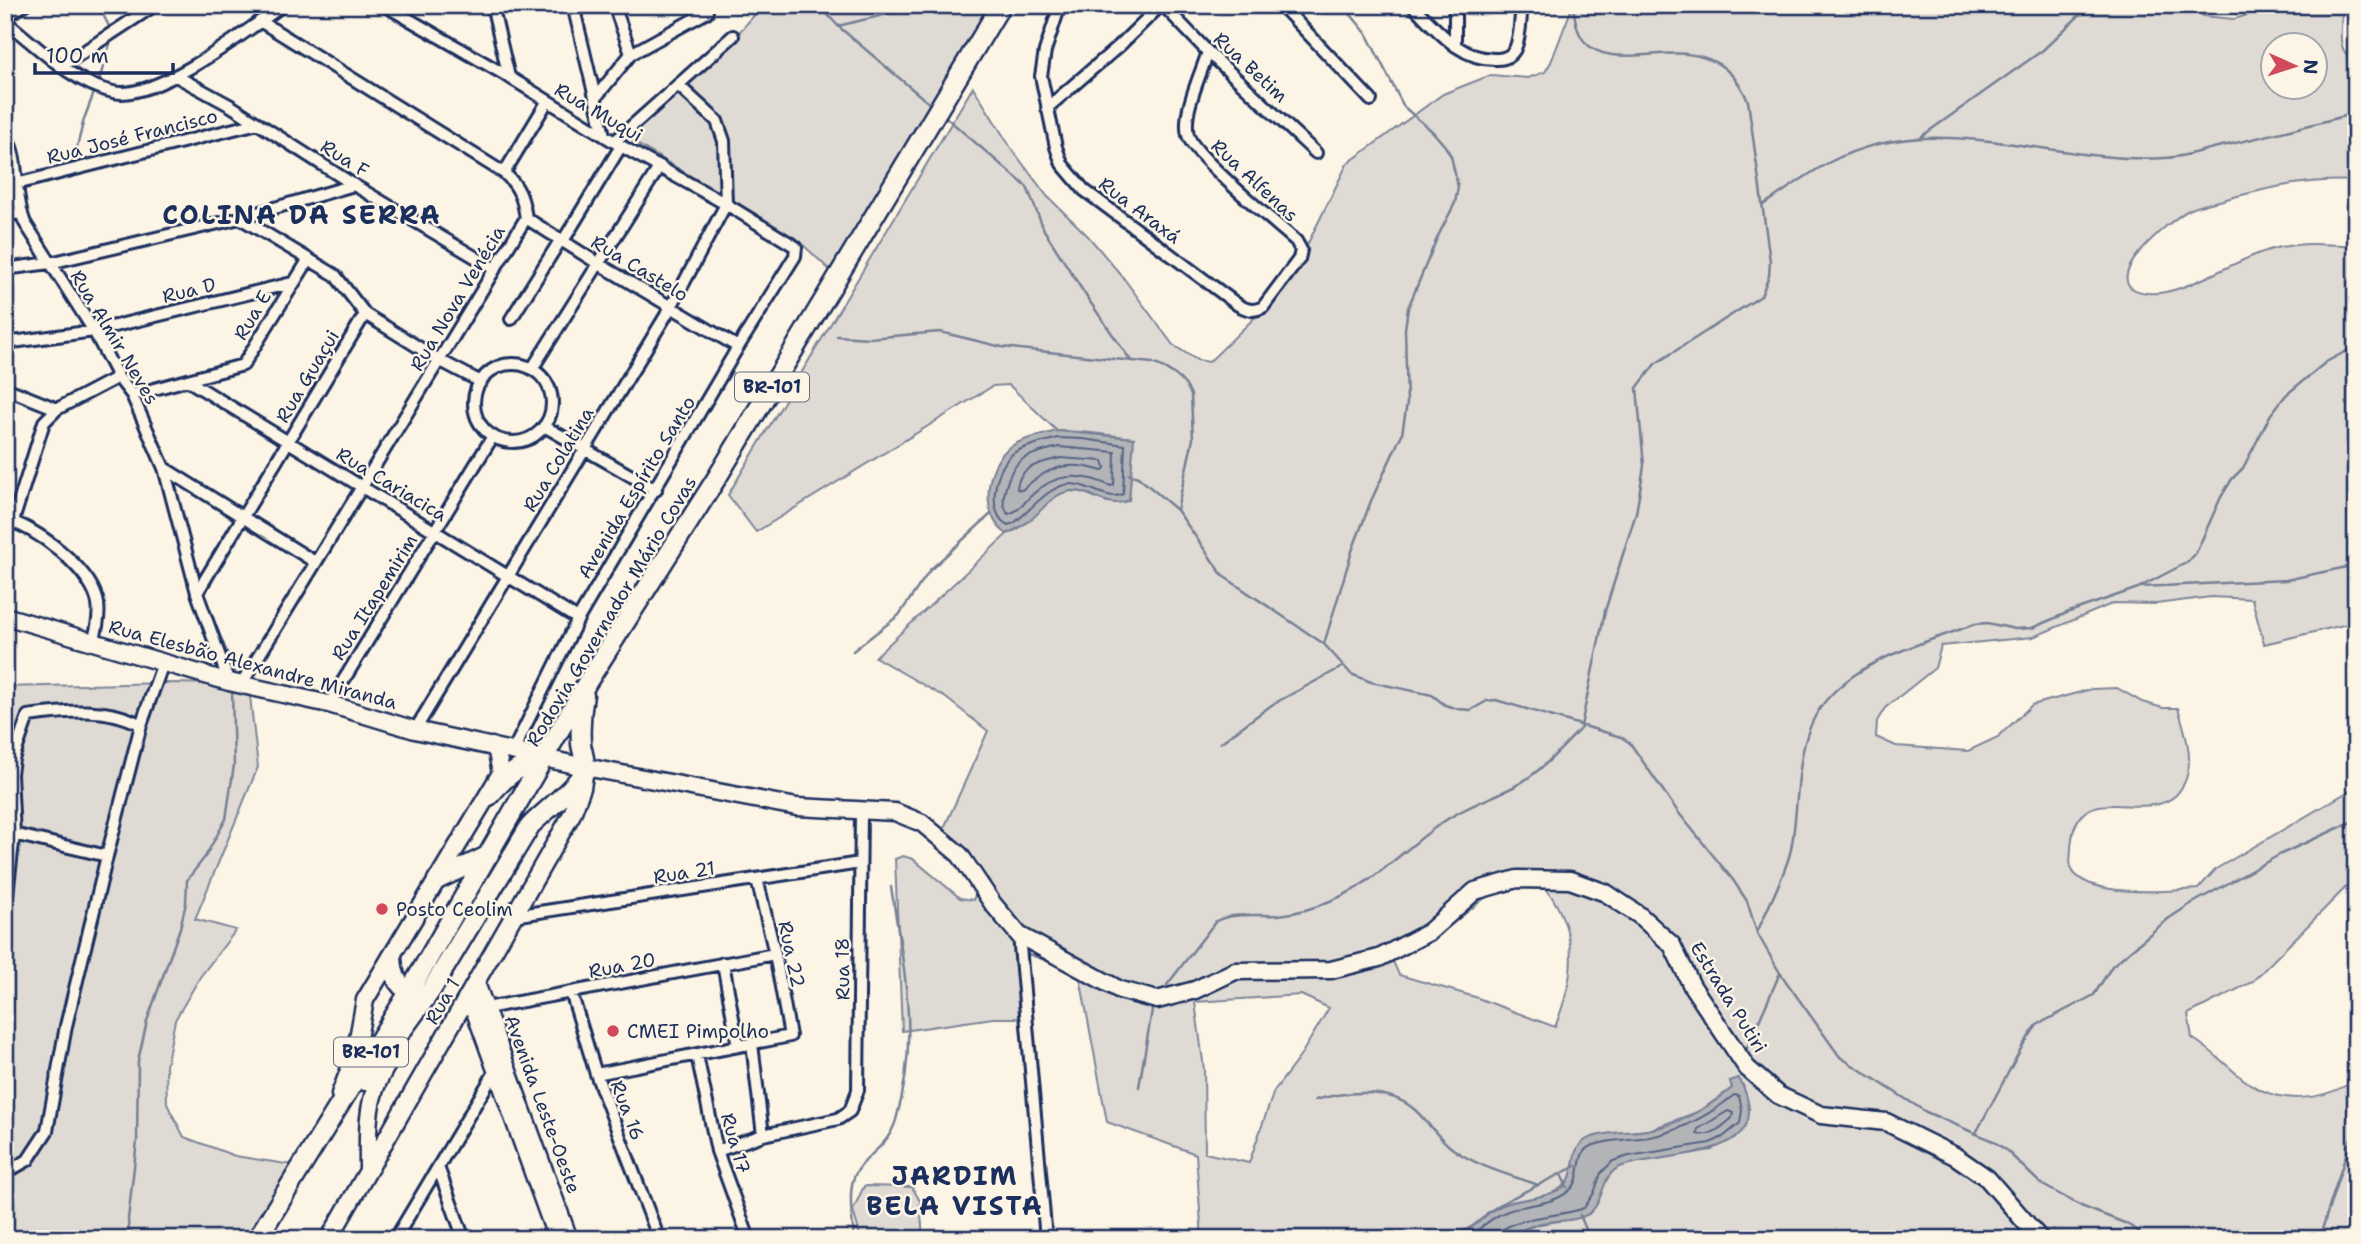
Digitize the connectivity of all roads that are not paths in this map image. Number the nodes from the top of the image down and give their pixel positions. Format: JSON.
{"nodes":[{"id":1,"x":24,"y":5,"type":"edge"},
{"id":2,"x":155,"y":5,"type":"edge"},
{"id":3,"x":282,"y":5,"type":"edge"},
{"id":4,"x":384,"y":5,"type":"edge"},
{"id":5,"x":492,"y":5,"type":"edge"},
{"id":6,"x":573,"y":5,"type":"edge"},
{"id":7,"x":614,"y":5,"type":"edge"},
{"id":8,"x":1001,"y":5,"type":"edge"},
{"id":9,"x":1060,"y":5,"type":"edge"},
{"id":10,"x":1162,"y":5,"type":"edge"},
{"id":11,"x":1281,"y":5,"type":"edge"},
{"id":12,"x":1412,"y":5,"type":"edge"},
{"id":13,"x":1455,"y":5,"type":"edge"},
{"id":14,"x":1522,"y":5,"type":"edge"},
{"id":15,"x":707,"y":12,"type":"dead end"},
{"id":16,"x":5,"y":19,"type":"edge"},
{"id":17,"x":260,"y":21,"type":"junction"},
{"id":18,"x":733,"y":36,"type":"dead end"},
{"id":19,"x":1455,"y":45,"type":"junction"},
{"id":20,"x":1208,"y":52,"type":"junction"},
{"id":21,"x":631,"y":54,"type":"junction"},
{"id":22,"x":62,"y":66,"type":"junction"},
{"id":23,"x":176,"y":76,"type":"junction"},
{"id":24,"x":509,"y":77,"type":"junction"},
{"id":25,"x":678,"y":85,"type":"junction"},
{"id":26,"x":596,"y":97,"type":"junction"},
{"id":27,"x":1371,"y":100,"type":"dead end"},
{"id":28,"x":547,"y":102,"type":"junction"},
{"id":29,"x":1047,"y":108,"type":"junction"},
{"id":30,"x":258,"y":123,"type":"junction"},
{"id":31,"x":5,"y":134,"type":"edge"},
{"id":32,"x":604,"y":135,"type":"junction"},
{"id":33,"x":618,"y":144,"type":"junction"},
{"id":34,"x":1316,"y":153,"type":"dead end"},
{"id":35,"x":660,"y":166,"type":"junction"},
{"id":36,"x":504,"y":173,"type":"junction"},
{"id":37,"x":16,"y":184,"type":"junction"},
{"id":38,"x":354,"y":185,"type":"junction"},
{"id":39,"x":726,"y":204,"type":"junction"},
{"id":40,"x":20,"y":213,"type":"junction"},
{"id":41,"x":5,"y":215,"type":"edge"},
{"id":42,"x":240,"y":218,"type":"junction"},
{"id":43,"x":526,"y":218,"type":"junction"},
{"id":44,"x":562,"y":240,"type":"junction"},
{"id":45,"x":796,"y":247,"type":"joint"},
{"id":46,"x":309,"y":258,"type":"junction"},
{"id":47,"x":50,"y":263,"type":"junction"},
{"id":48,"x":598,"y":264,"type":"junction"},
{"id":49,"x":11,"y":268,"type":"edge"},
{"id":50,"x":495,"y":269,"type":"junction"},
{"id":51,"x":292,"y":284,"type":"junction"},
{"id":52,"x":671,"y":307,"type":"junction"},
{"id":53,"x":1252,"y":310,"type":"joint"},
{"id":54,"x":365,"y":314,"type":"junction"},
{"id":55,"x":511,"y":319,"type":"dead end"},
{"id":56,"x":94,"y":331,"type":"junction"},
{"id":57,"x":5,"y":343,"type":"edge"},
{"id":58,"x":738,"y":347,"type":"junction"},
{"id":59,"x":439,"y":360,"type":"junction"},
{"id":60,"x":532,"y":369,"type":"junction"},
{"id":61,"x":118,"y":377,"type":"junction"},
{"id":62,"x":187,"y":380,"type":"junction"},
{"id":63,"x":481,"y":382,"type":"junction"},
{"id":64,"x":5,"y":388,"type":"edge"},
{"id":65,"x":132,"y":395,"type":"junction"},
{"id":66,"x":57,"y":409,"type":"junction"},
{"id":67,"x":544,"y":426,"type":"junction"},
{"id":68,"x":492,"y":436,"type":"junction"},
{"id":69,"x":287,"y":442,"type":"junction"},
{"id":70,"x":585,"y":448,"type":"junction"},
{"id":71,"x":164,"y":468,"type":"junction"},
{"id":72,"x":361,"y":487,"type":"junction"},
{"id":73,"x":656,"y":490,"type":"junction"},
{"id":74,"x":243,"y":515,"type":"junction"},
{"id":75,"x":9,"y":521,"type":"edge"},
{"id":76,"x":436,"y":530,"type":"junction"},
{"id":77,"x":316,"y":562,"type":"junction"},
{"id":78,"x":508,"y":575,"type":"junction"},
{"id":79,"x":197,"y":593,"type":"junction"},
{"id":80,"x":5,"y":616,"type":"edge"},
{"id":81,"x":578,"y":619,"type":"junction"},
{"id":82,"x":93,"y":642,"type":"junction"},
{"id":83,"x":163,"y":663,"type":"junction"},
{"id":84,"x":588,"y":681,"type":"junction"},
{"id":85,"x":235,"y":684,"type":"junction"},
{"id":86,"x":329,"y":704,"type":"junction"},
{"id":87,"x":141,"y":725,"type":"junction"},
{"id":88,"x":415,"y":730,"type":"junction"},
{"id":89,"x":492,"y":746,"type":"junction"},
{"id":90,"x":513,"y":751,"type":"junction"},
{"id":91,"x":546,"y":757,"type":"junction"},
{"id":92,"x":585,"y":767,"type":"junction"},
{"id":93,"x":501,"y":773,"type":"junction"},
{"id":94,"x":489,"y":796,"type":"junction"},
{"id":95,"x":547,"y":808,"type":"junction"},
{"id":96,"x":861,"y":812,"type":"junction"},
{"id":97,"x":568,"y":820,"type":"junction"},
{"id":98,"x":10,"y":833,"type":"edge"},
{"id":99,"x":489,"y":855,"type":"junction"},
{"id":100,"x":107,"y":856,"type":"junction"},
{"id":101,"x":860,"y":863,"type":"junction"},
{"id":102,"x":757,"y":879,"type":"junction"},
{"id":103,"x":437,"y":880,"type":"junction"},
{"id":104,"x":5,"y":912,"type":"edge"},
{"id":105,"x":513,"y":916,"type":"junction"},
{"id":106,"x":1019,"y":935,"type":"junction"},
{"id":107,"x":775,"y":954,"type":"junction"},
{"id":108,"x":392,"y":957,"type":"junction"},
{"id":109,"x":723,"y":963,"type":"junction"},
{"id":110,"x":409,"y":992,"type":"junction"},
{"id":111,"x":430,"y":992,"type":"junction"},
{"id":112,"x":571,"y":992,"type":"junction"},
{"id":113,"x":477,"y":999,"type":"junction"},
{"id":114,"x":412,"y":1017,"type":"junction"},
{"id":115,"x":752,"y":1044,"type":"junction"},
{"id":116,"x":738,"y":1046,"type":"junction"},
{"id":117,"x":696,"y":1055,"type":"junction"},
{"id":118,"x":502,"y":1068,"type":"junction"},
{"id":119,"x":596,"y":1074,"type":"junction"},
{"id":120,"x":333,"y":1113,"type":"junction"},
{"id":121,"x":320,"y":1134,"type":"junction"},
{"id":122,"x":763,"y":1135,"type":"junction"},
{"id":123,"x":717,"y":1151,"type":"junction"},
{"id":124,"x":438,"y":1167,"type":"junction"},
{"id":125,"x":368,"y":1170,"type":"junction"},
{"id":126,"x":5,"y":1173,"type":"edge"},
{"id":127,"x":257,"y":1239,"type":"edge"},
{"id":128,"x":329,"y":1239,"type":"edge"},
{"id":129,"x":395,"y":1239,"type":"edge"},
{"id":130,"x":464,"y":1239,"type":"edge"},
{"id":131,"x":557,"y":1239,"type":"edge"},
{"id":132,"x":569,"y":1239,"type":"edge"},
{"id":133,"x":659,"y":1239,"type":"edge"},
{"id":134,"x":749,"y":1239,"type":"edge"},
{"id":135,"x":1046,"y":1239,"type":"edge"},
{"id":136,"x":2040,"y":1239,"type":"edge"}],
"edges":[{"from":1,"to":16,"type":"street"},
{"from":2,"to":22,"type":"street"},
{"from":3,"to":17,"type":"street"},
{"from":4,"to":24,"type":"street","name":"Rua Muqui"},
{"from":5,"to":24,"type":"street"},
{"from":6,"to":26,"type":"street"},
{"from":7,"to":21,"type":"street"},
{"from":8,"to":84,"type":"main road","name":"Rodovia Governador Mário Covas","number":"BR-101"},
{"from":9,"to":29,"type":"street","name":"Rua Araxá"},
{"from":10,"to":20,"type":"street","name":"Rua Betim"},
{"from":10,"to":29,"type":"street"},
{"from":11,"to":27,"type":"street"},
{"from":12,"to":19,"type":"street"},
{"from":13,"to":19,"type":"street"},
{"from":14,"to":19,"type":"street"},
{"from":15,"to":21,"type":"street"},
{"from":16,"to":22,"type":"street"},
{"from":17,"to":23,"type":"street"},
{"from":17,"to":36,"type":"street","name":"Rua Nova Venécia"},
{"from":18,"to":25,"type":"street"},
{"from":20,"to":34,"type":"street","name":"Rua Betim"},
{"from":20,"to":53,"type":"street","name":"Rua Alfenas"},
{"from":21,"to":26,"type":"street"},
{"from":22,"to":23,"type":"street"},
{"from":23,"to":30,"type":"street","name":"Rua F"},
{"from":24,"to":28,"type":"street","name":"Rua Muqui"},
{"from":25,"to":33,"type":"street"},
{"from":25,"to":39,"type":"street"},
{"from":26,"to":32,"type":"street"},
{"from":28,"to":32,"type":"street","name":"Rua Muqui"},
{"from":28,"to":36,"type":"street"},
{"from":29,"to":53,"type":"street","name":"Rua Araxá"},
{"from":30,"to":37,"type":"street","name":"Rua José Francisco"},
{"from":30,"to":38,"type":"street","name":"Rua F"},
{"from":31,"to":37,"type":"street","name":"Rua Almir Neves"},
{"from":32,"to":33,"type":"street","name":"Rua Muqui"},
{"from":33,"to":35,"type":"street","name":"Rua Muqui"},
{"from":33,"to":44,"type":"street"},
{"from":35,"to":39,"type":"street","name":"Rua Muqui"},
{"from":35,"to":48,"type":"street"},
{"from":36,"to":43,"type":"street","name":"Rua Nova Venécia"},
{"from":37,"to":40,"type":"street","name":"Rua Almir Neves"},
{"from":38,"to":42,"type":"street"},
{"from":38,"to":50,"type":"street","name":"Rua F"},
{"from":39,"to":45,"type":"street","name":"Rua Muqui"},
{"from":39,"to":52,"type":"street","name":"Rua Colatina"},
{"from":40,"to":41,"type":"street"},
{"from":40,"to":47,"type":"street","name":"Rua Almir Neves"},
{"from":42,"to":46,"type":"street"},
{"from":42,"to":47,"type":"street"},
{"from":43,"to":44,"type":"street","name":"Rua Castelo"},
{"from":43,"to":50,"type":"street","name":"Rua Nova Venécia"},
{"from":44,"to":48,"type":"street","name":"Rua Castelo"},
{"from":44,"to":55,"type":"street"},
{"from":45,"to":58,"type":"street","name":"Avenida Espírito Santo"},
{"from":46,"to":51,"type":"street","name":"Rua E"},
{"from":46,"to":54,"type":"street"},
{"from":47,"to":49,"type":"street"},
{"from":47,"to":56,"type":"street","name":"Rua Almir Neves"},
{"from":48,"to":52,"type":"street","name":"Rua Castelo"},
{"from":48,"to":60,"type":"street"},
{"from":50,"to":59,"type":"street","name":"Rua Nova Venécia"},
{"from":51,"to":56,"type":"street","name":"Rua D"},
{"from":51,"to":62,"type":"street","name":"Rua E"},
{"from":52,"to":58,"type":"street","name":"Rua Castelo"},
{"from":52,"to":70,"type":"street","name":"Rua Colatina"},
{"from":54,"to":59,"type":"street"},
{"from":54,"to":69,"type":"street","name":"Rua Guaçui"},
{"from":56,"to":57,"type":"street","name":"Rua D"},
{"from":56,"to":61,"type":"street","name":"Rua Almir Neves"},
{"from":58,"to":73,"type":"street","name":"Avenida Espírito Santo"},
{"from":59,"to":63,"type":"street"},
{"from":59,"to":72,"type":"street","name":"Rua Nova Venécia"},
{"from":60,"to":63,"type":"street"},
{"from":60,"to":67,"type":"street"},
{"from":61,"to":65,"type":"street","name":"Rua Almir Neves"},
{"from":61,"to":66,"type":"street"},
{"from":62,"to":65,"type":"street","name":"Rua E"},
{"from":62,"to":69,"type":"street","name":"Rua Cariacica"},
{"from":63,"to":68,"type":"street"},
{"from":64,"to":66,"type":"street"},
{"from":65,"to":71,"type":"street","name":"Rua Almir Neves"},
{"from":66,"to":75,"type":"street"},
{"from":67,"to":68,"type":"street"},
{"from":67,"to":70,"type":"street"},
{"from":68,"to":76,"type":"street","name":"Rua Itapemirim"},
{"from":69,"to":72,"type":"street","name":"Rua Cariacica"},
{"from":69,"to":74,"type":"street","name":"Rua Guaçui"},
{"from":70,"to":73,"type":"street"},
{"from":70,"to":78,"type":"street","name":"Rua Colatina"},
{"from":71,"to":74,"type":"street"},
{"from":71,"to":79,"type":"street","name":"Rua Almir Neves"},
{"from":72,"to":76,"type":"street","name":"Rua Cariacica"},
{"from":72,"to":77,"type":"street","name":"Rua Nova Venécia"},
{"from":73,"to":81,"type":"street","name":"Avenida Espírito Santo"},
{"from":74,"to":77,"type":"street"},
{"from":74,"to":79,"type":"street","name":"Rua Guaçui"},
{"from":75,"to":82,"type":"street"},
{"from":76,"to":78,"type":"street","name":"Rua Cariacica"},
{"from":76,"to":86,"type":"street","name":"Rua Itapemirim"},
{"from":77,"to":85,"type":"street","name":"Rua Nova Venécia"},
{"from":78,"to":81,"type":"street","name":"Rua Cariacica"},
{"from":78,"to":88,"type":"street","name":"Rua Colatina"},
{"from":79,"to":85,"type":"street","name":"Rua Almir Neves"},
{"from":80,"to":82,"type":"street","name":"Rua Elesbão Alexandre Miranda"},
{"from":81,"to":90,"type":"street","name":"Avenida Espírito Santo"},
{"from":82,"to":83,"type":"street","name":"Rua Elesbão Alexandre Miranda"},
{"from":83,"to":85,"type":"street","name":"Rua Elesbão Alexandre Miranda"},
{"from":83,"to":87,"type":"street"},
{"from":84,"to":91,"type":"main road","name":"Rodovia Governador Mário Covas","number":"BR-101"},
{"from":84,"to":92,"type":"main road"},
{"from":85,"to":86,"type":"street","name":"Rua Elesbão Alexandre Miranda"},
{"from":86,"to":88,"type":"street","name":"Rua Elesbão Alexandre Miranda"},
{"from":87,"to":98,"type":"street"},
{"from":87,"to":100,"type":"street"},
{"from":88,"to":89,"type":"street","name":"Rua Elesbão Alexandre Miranda"},
{"from":89,"to":90,"type":"street","name":"Rua Elesbão Alexandre Miranda"},
{"from":89,"to":93,"type":"street"},
{"from":90,"to":91,"type":"street","name":"Rua Elesbão Alexandre Miranda"},
{"from":90,"to":93,"type":"street"},
{"from":91,"to":92,"type":"street","name":"Rua Elesbão Alexandre Miranda"},
{"from":91,"to":94,"type":"main road"},
{"from":91,"to":99,"type":"main road","name":"Rodovia Governador Mário Covas","number":"BR-101"},
{"from":92,"to":95,"type":"main road"},
{"from":92,"to":96,"type":"street","name":"Rua Elesbão Alexandre Miranda"},
{"from":92,"to":97,"type":"street","name":"Rua 1"},
{"from":93,"to":94,"type":"street"},
{"from":94,"to":103,"type":"street"},
{"from":95,"to":97,"type":"street"},
{"from":95,"to":111,"type":"main road"},
{"from":96,"to":101,"type":"street","name":"Rua 18"},
{"from":96,"to":106,"type":"street","name":"Estrada Putiri"},
{"from":97,"to":105,"type":"street","name":"Rua 1"},
{"from":98,"to":100,"type":"street"},
{"from":98,"to":104,"type":"street"},
{"from":99,"to":103,"type":"main road"},
{"from":99,"to":110,"type":"main road","name":"Rodovia Governador Mário Covas","number":"BR-101"},
{"from":100,"to":126,"type":"street"},
{"from":101,"to":102,"type":"street","name":"Rua 21"},
{"from":101,"to":122,"type":"street","name":"Rua 18"},
{"from":102,"to":105,"type":"street","name":"Rua 21"},
{"from":102,"to":107,"type":"street","name":"Rua 22"},
{"from":103,"to":108,"type":"street"},
{"from":105,"to":113,"type":"street","name":"Rua 1"},
{"from":106,"to":135,"type":"street"},
{"from":106,"to":136,"type":"street","name":"Estrada Putiri"},
{"from":107,"to":109,"type":"street","name":"Rua 20"},
{"from":107,"to":115,"type":"street","name":"Rua 22"},
{"from":108,"to":110,"type":"main road"},
{"from":108,"to":120,"type":"street"},
{"from":109,"to":112,"type":"street","name":"Rua 20"},
{"from":109,"to":116,"type":"street"},
{"from":110,"to":111,"type":"main road"},
{"from":110,"to":120,"type":"main road","name":"Rodovia Governador Mário Covas","number":"BR-101"},
{"from":111,"to":114,"type":"main road"},
{"from":112,"to":113,"type":"street","name":"Rua 20"},
{"from":112,"to":119,"type":"street","name":"Rua 16"},
{"from":113,"to":118,"type":"street","name":"Avenida Leste-Oeste"},
{"from":113,"to":125,"type":"street","name":"Rua 1"},
{"from":114,"to":121,"type":"main road"},
{"from":114,"to":125,"type":"street"},
{"from":115,"to":116,"type":"street"},
{"from":115,"to":122,"type":"street"},
{"from":116,"to":117,"type":"street"},
{"from":117,"to":119,"type":"street"},
{"from":117,"to":123,"type":"street","name":"Rua 17"},
{"from":118,"to":124,"type":"street"},
{"from":118,"to":131,"type":"street","name":"Avenida Leste-Oeste"},
{"from":118,"to":132,"type":"street","name":"Avenida Leste-Oeste"},
{"from":119,"to":133,"type":"street","name":"Rua 16"},
{"from":120,"to":121,"type":"main road","name":"Rodovia Governador Mário Covas","number":"BR-101"},
{"from":121,"to":127,"type":"main road","name":"Rodovia Governador Mário Covas","number":"BR-101"},
{"from":122,"to":123,"type":"street"},
{"from":123,"to":134,"type":"street","name":"Rua 17"},
{"from":124,"to":129,"type":"street"},
{"from":124,"to":130,"type":"street"},
{"from":125,"to":128,"type":"street","name":"Rua 1"}]}
